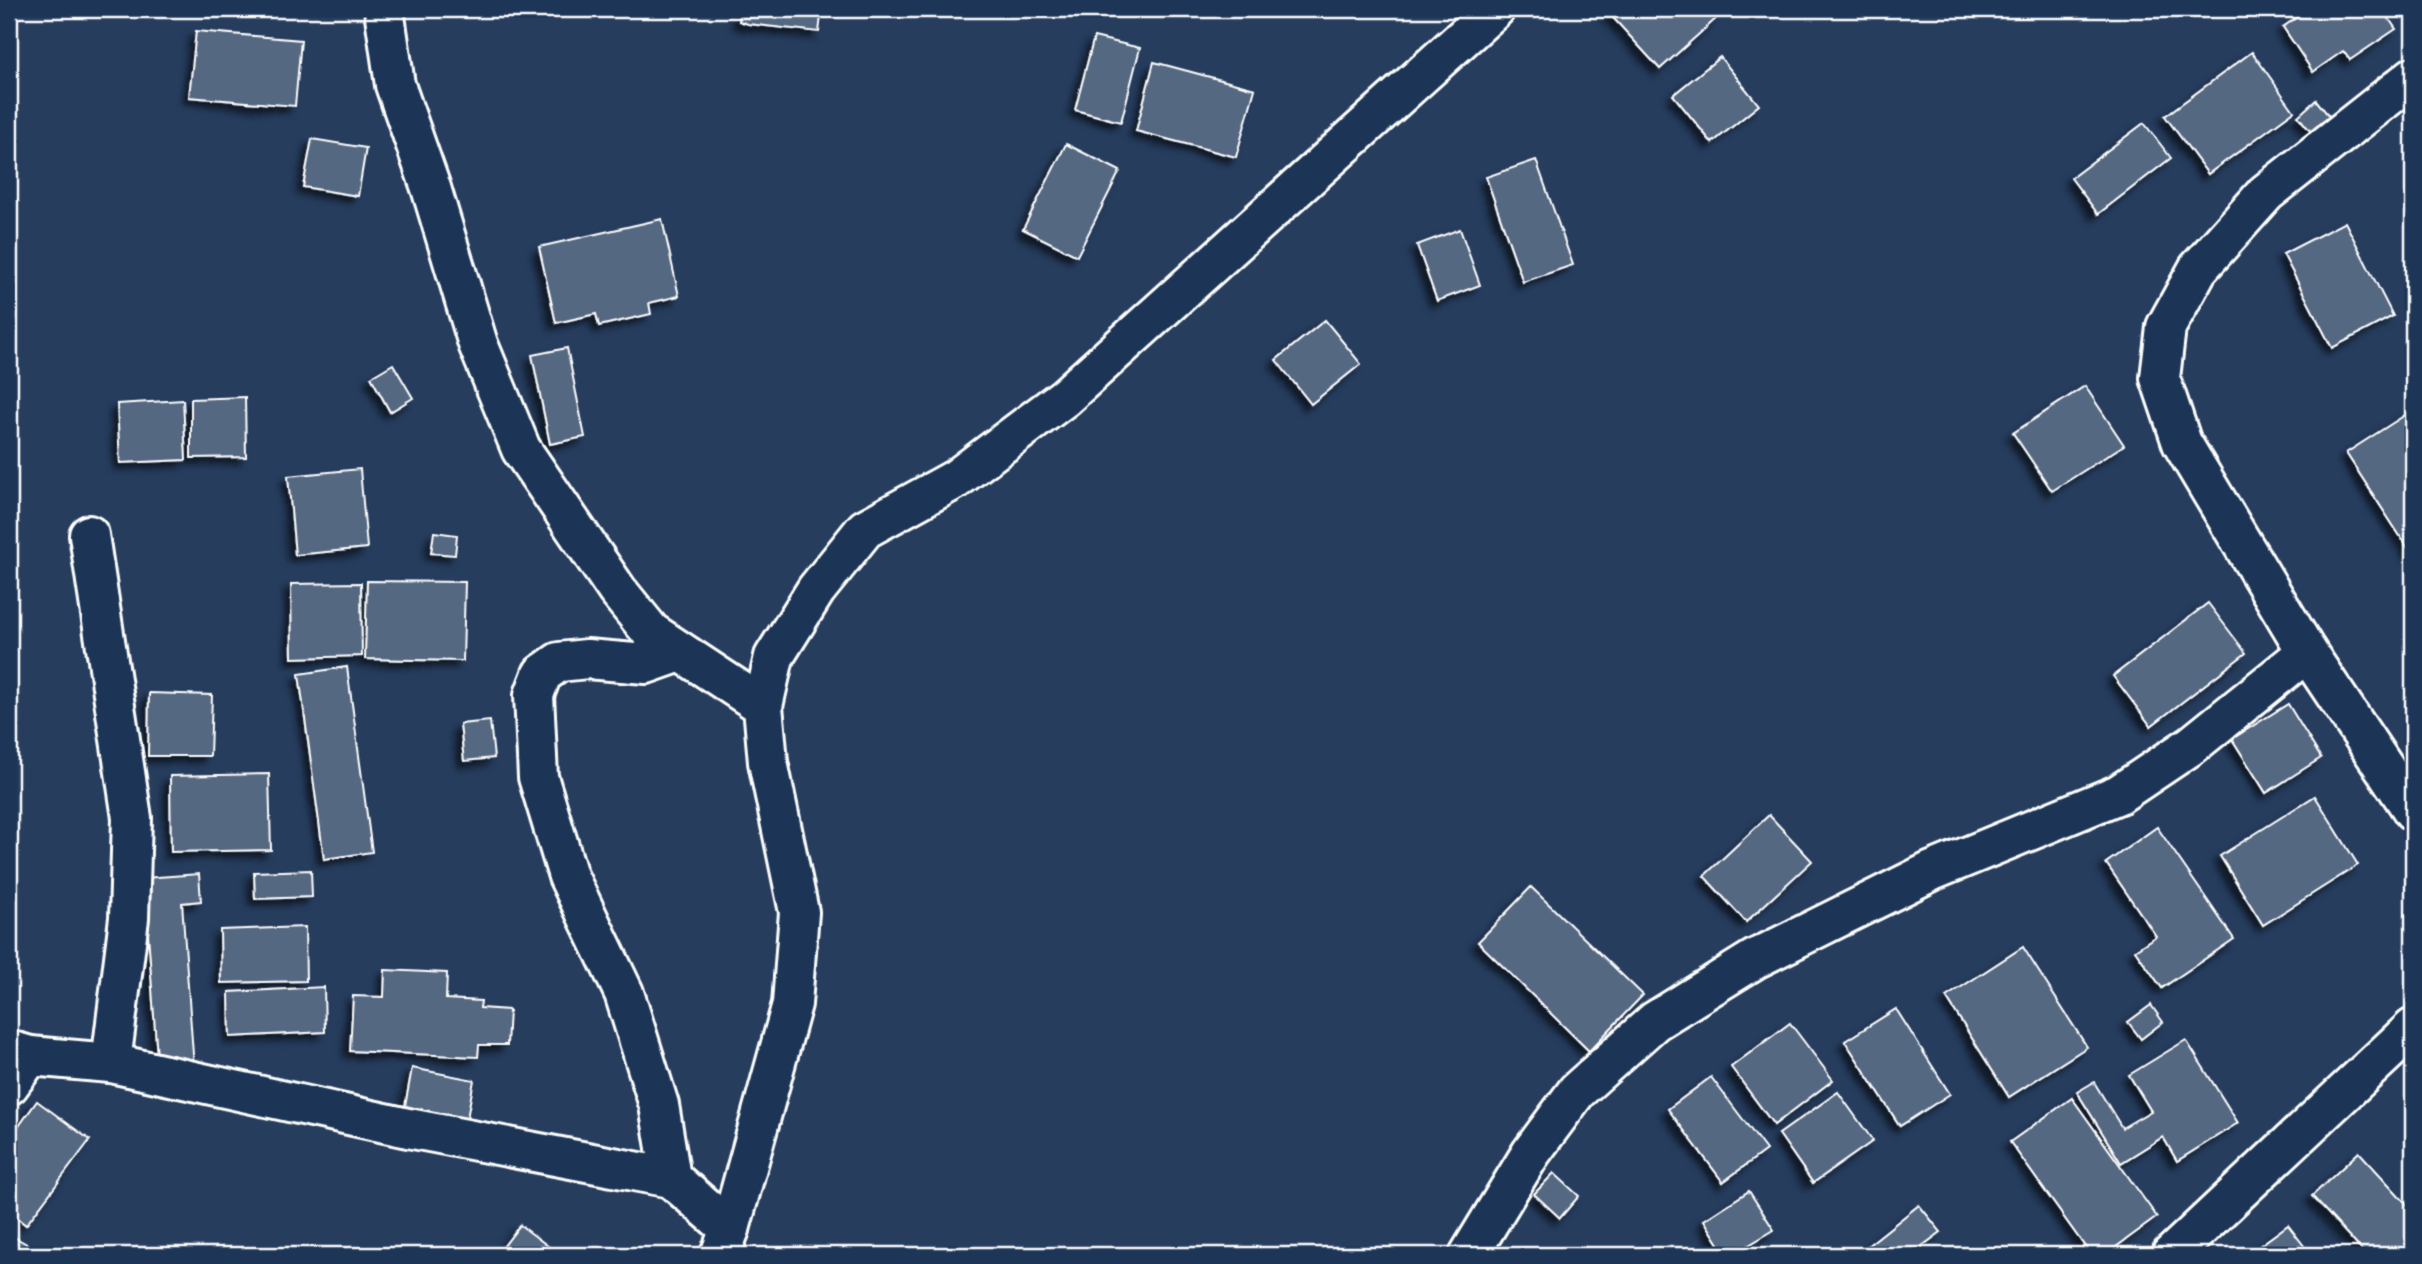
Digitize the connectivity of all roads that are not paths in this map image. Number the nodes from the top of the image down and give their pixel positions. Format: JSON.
{"nodes":[{"id":1,"x":384,"y":9,"type":"edge"},
{"id":2,"x":1495,"y":9,"type":"edge"},
{"id":3,"x":2413,"y":77,"type":"edge"},
{"id":4,"x":89,"y":535,"type":"dead end"},
{"id":5,"x":680,"y":652,"type":"junction"},
{"id":6,"x":2307,"y":652,"type":"junction"},
{"id":7,"x":763,"y":706,"type":"junction"},
{"id":8,"x":2413,"y":811,"type":"edge"},
{"id":9,"x":2413,"y":1028,"type":"edge"},
{"id":10,"x":111,"y":1063,"type":"junction"},
{"id":11,"x":16,"y":1064,"type":"edge"},
{"id":12,"x":671,"y":1178,"type":"junction"},
{"id":13,"x":725,"y":1242,"type":"edge"},
{"id":14,"x":1469,"y":1255,"type":"edge"},
{"id":15,"x":2171,"y":1255,"type":"edge"}],
"edges":[{"from":1,"to":5,"type":"street"},
{"from":2,"to":7,"type":"street"},
{"from":3,"to":6,"type":"street"},
{"from":4,"to":10,"type":"street"},
{"from":5,"to":7,"type":"street"},
{"from":5,"to":12,"type":"street"},
{"from":6,"to":8,"type":"street"},
{"from":6,"to":14,"type":"street"},
{"from":7,"to":13,"type":"street"},
{"from":9,"to":15,"type":"street"},
{"from":10,"to":11,"type":"street"},
{"from":10,"to":12,"type":"street"},
{"from":12,"to":13,"type":"street"}]}
